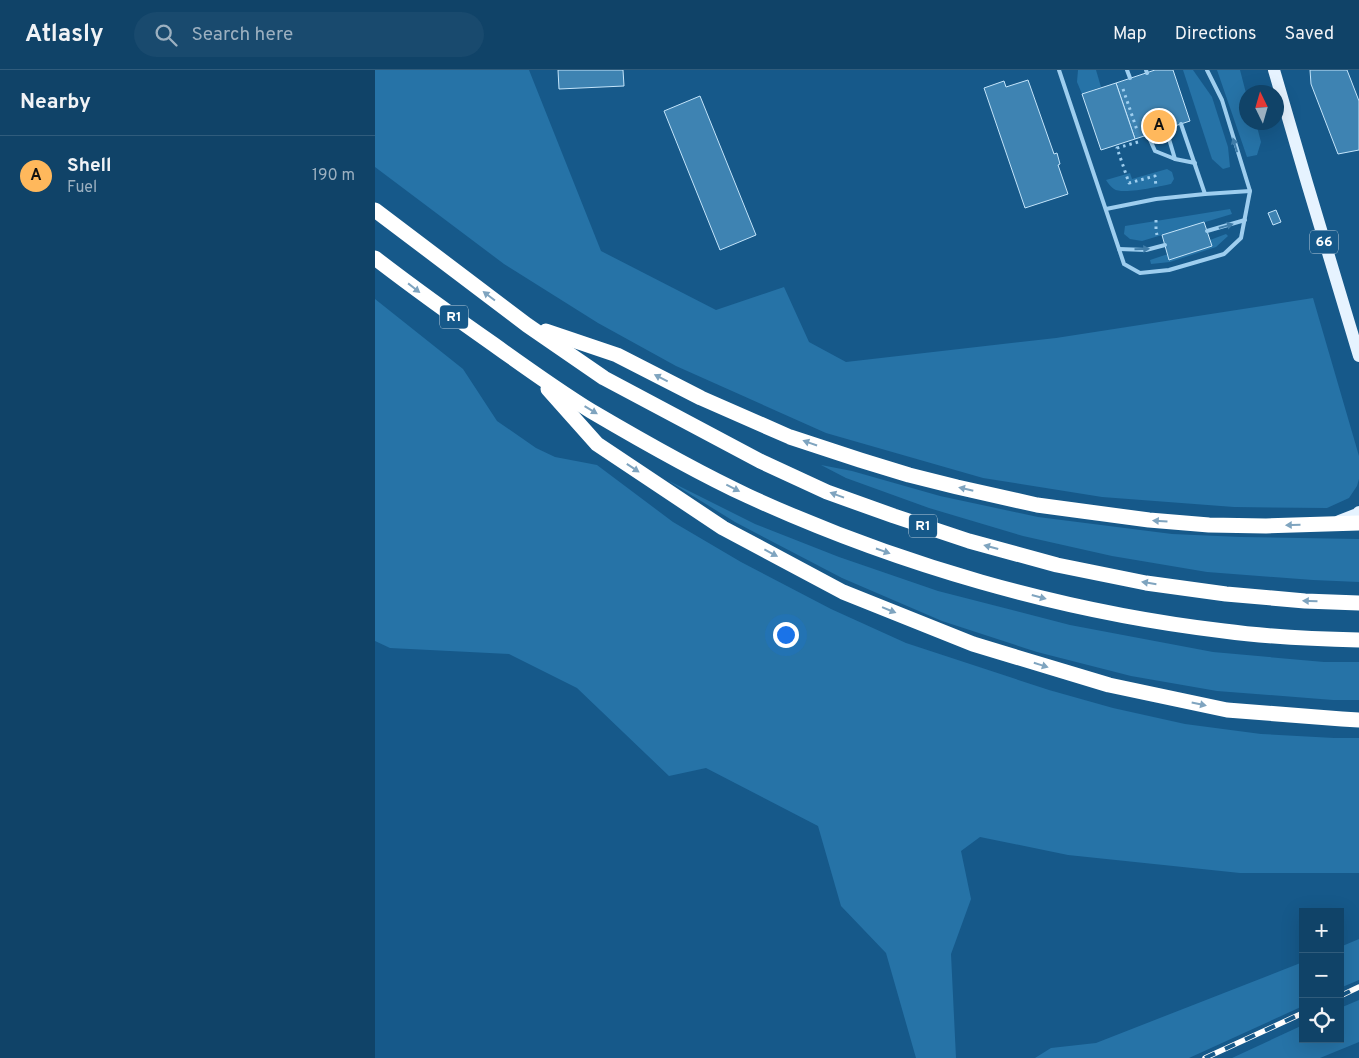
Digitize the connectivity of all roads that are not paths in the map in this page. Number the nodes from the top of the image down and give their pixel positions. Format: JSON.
{"nodes":[{"id":1,"x":1059,"y":70,"type":"edge"},
{"id":2,"x":1127,"y":70,"type":"edge"},
{"id":3,"x":1207,"y":70,"type":"edge"},
{"id":4,"x":1275,"y":71,"type":"edge"},
{"id":5,"x":1130,"y":78,"type":"dead end"},
{"id":6,"x":1181,"y":124,"type":"dead end"},
{"id":7,"x":1166,"y":129,"type":"dead end"},
{"id":8,"x":1148,"y":135,"type":"dead end"},
{"id":9,"x":1175,"y":159,"type":"junction"},
{"id":10,"x":1195,"y":163,"type":"junction"},
{"id":11,"x":1250,"y":191,"type":"junction"},
{"id":12,"x":1205,"y":194,"type":"junction"},
{"id":13,"x":1106,"y":209,"type":"junction"},
{"id":14,"x":375,"y":210,"type":"edge"},
{"id":15,"x":1245,"y":220,"type":"junction"},
{"id":16,"x":1207,"y":231,"type":"dead end"},
{"id":17,"x":1165,"y":245,"type":"dead end"},
{"id":18,"x":1119,"y":249,"type":"junction"},
{"id":19,"x":375,"y":258,"type":"edge"},
{"id":20,"x":527,"y":325,"type":"junction"},
{"id":21,"x":1359,"y":356,"type":"edge"},
{"id":22,"x":535,"y":374,"type":"junction"},
{"id":23,"x":1359,"y":512,"type":"edge"},
{"id":24,"x":1359,"y":523,"type":"edge"},
{"id":25,"x":1329,"y":524,"type":"junction"},
{"id":26,"x":1359,"y":602,"type":"edge"},
{"id":27,"x":1359,"y":640,"type":"edge"},
{"id":28,"x":1359,"y":720,"type":"edge"}],
"edges":[{"from":1,"to":13,"type":"lane"},
{"from":2,"to":5,"type":"lane"},
{"from":11,"to":3,"type":"lane","one_way":true},
{"from":4,"to":21,"type":"main road","number":"66"},
{"from":6,"to":10,"type":"lane"},
{"from":7,"to":9,"type":"lane"},
{"from":8,"to":9,"type":"lane"},
{"from":9,"to":10,"type":"lane"},
{"from":10,"to":12,"type":"lane"},
{"from":11,"to":12,"type":"lane"},
{"from":11,"to":15,"type":"lane"},
{"from":12,"to":13,"type":"lane"},
{"from":13,"to":18,"type":"lane"},
{"from":20,"to":14,"type":"highway","number":"R1","one_way":true},
{"from":16,"to":15,"type":"lane","one_way":true},
{"from":15,"to":18,"type":"lane"},
{"from":18,"to":17,"type":"lane","one_way":true},
{"from":19,"to":22,"type":"highway","number":"R1","one_way":true},
{"from":25,"to":20,"type":"highway","one_way":true},
{"from":26,"to":20,"type":"highway","number":"R1","one_way":true},
{"from":22,"to":27,"type":"highway","number":"R1","one_way":true},
{"from":22,"to":28,"type":"highway","one_way":true},
{"from":23,"to":25,"type":"main road"},
{"from":24,"to":25,"type":"highway"}]}
